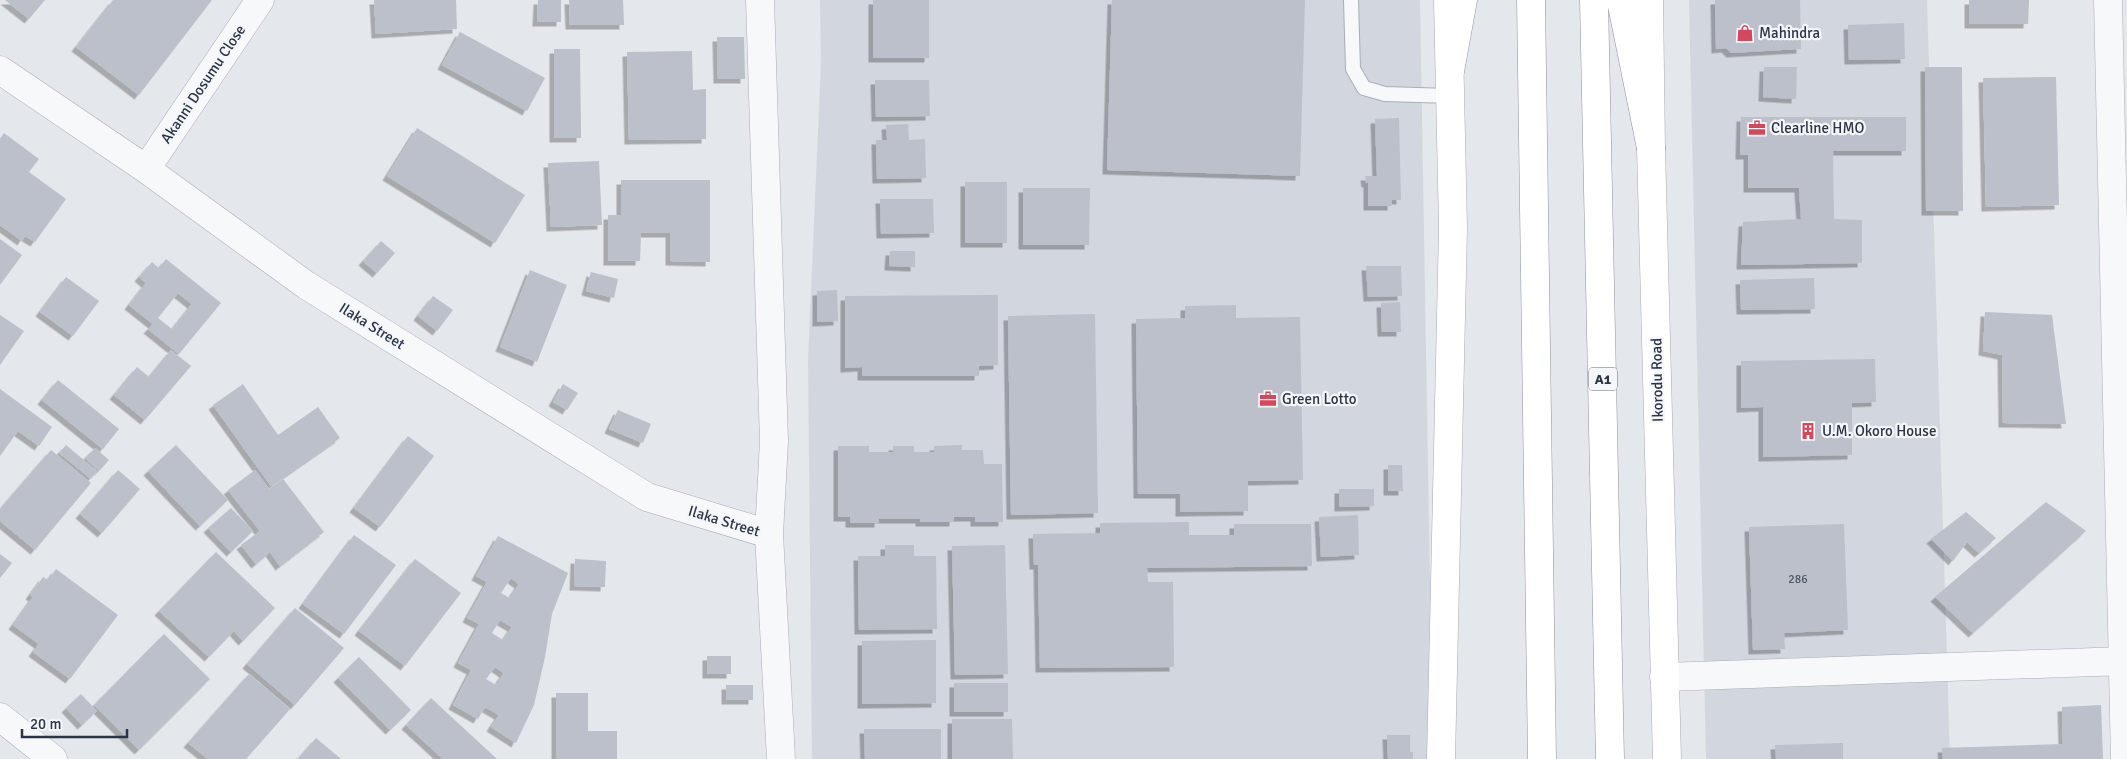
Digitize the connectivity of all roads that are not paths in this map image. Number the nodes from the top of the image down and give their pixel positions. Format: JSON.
{"nodes":[{"id":1,"x":260,"y":0,"type":"edge"},
{"id":2,"x":760,"y":0,"type":"edge"},
{"id":3,"x":1351,"y":0,"type":"edge"},
{"id":4,"x":1448,"y":0,"type":"edge"},
{"id":5,"x":1463,"y":0,"type":"edge"},
{"id":6,"x":1531,"y":0,"type":"edge"},
{"id":7,"x":1594,"y":0,"type":"edge"},
{"id":8,"x":1621,"y":0,"type":"edge"},
{"id":9,"x":1649,"y":0,"type":"edge"},
{"id":10,"x":2108,"y":0,"type":"edge"},
{"id":11,"x":0,"y":70,"type":"edge"},
{"id":12,"x":1450,"y":83,"type":"junction"},
{"id":13,"x":1651,"y":148,"type":"junction"},
{"id":14,"x":146,"y":169,"type":"junction"},
{"id":15,"x":769,"y":534,"type":"junction"},
{"id":16,"x":2124,"y":542,"type":"edge"},
{"id":17,"x":2123,"y":661,"type":"junction"},
{"id":18,"x":1664,"y":677,"type":"junction"},
{"id":19,"x":0,"y":717,"type":"edge"},
{"id":20,"x":53,"y":759,"type":"edge"},
{"id":21,"x":781,"y":759,"type":"edge"},
{"id":22,"x":1441,"y":759,"type":"edge"},
{"id":23,"x":1542,"y":759,"type":"edge"},
{"id":24,"x":1610,"y":759,"type":"edge"},
{"id":25,"x":1667,"y":759,"type":"edge"},
{"id":26,"x":2125,"y":759,"type":"edge"}],
"edges":[{"from":1,"to":14,"type":"street","name":"Akanni Dosumu Close"},
{"from":2,"to":15,"type":"street"},
{"from":3,"to":12,"type":"lane"},
{"from":4,"to":12,"type":"main road"},
{"from":5,"to":12,"type":"main road"},
{"from":6,"to":23,"type":"main road"},
{"from":7,"to":24,"type":"main road","number":"A1"},
{"from":8,"to":13,"type":"main road"},
{"from":9,"to":13,"type":"main road","name":"Ikorodu Road"},
{"from":10,"to":16,"type":"street"},
{"from":11,"to":14,"type":"street","name":"Ilaka Street"},
{"from":12,"to":22,"type":"main road"},
{"from":13,"to":18,"type":"main road","name":"Ikorodu Road"},
{"from":14,"to":15,"type":"street","name":"Ilaka Street"},
{"from":15,"to":21,"type":"street"},
{"from":16,"to":17,"type":"street"},
{"from":17,"to":18,"type":"street"},
{"from":17,"to":26,"type":"street"},
{"from":18,"to":25,"type":"main road","name":"Ikorodu Road"},
{"from":19,"to":20,"type":"street"}]}
